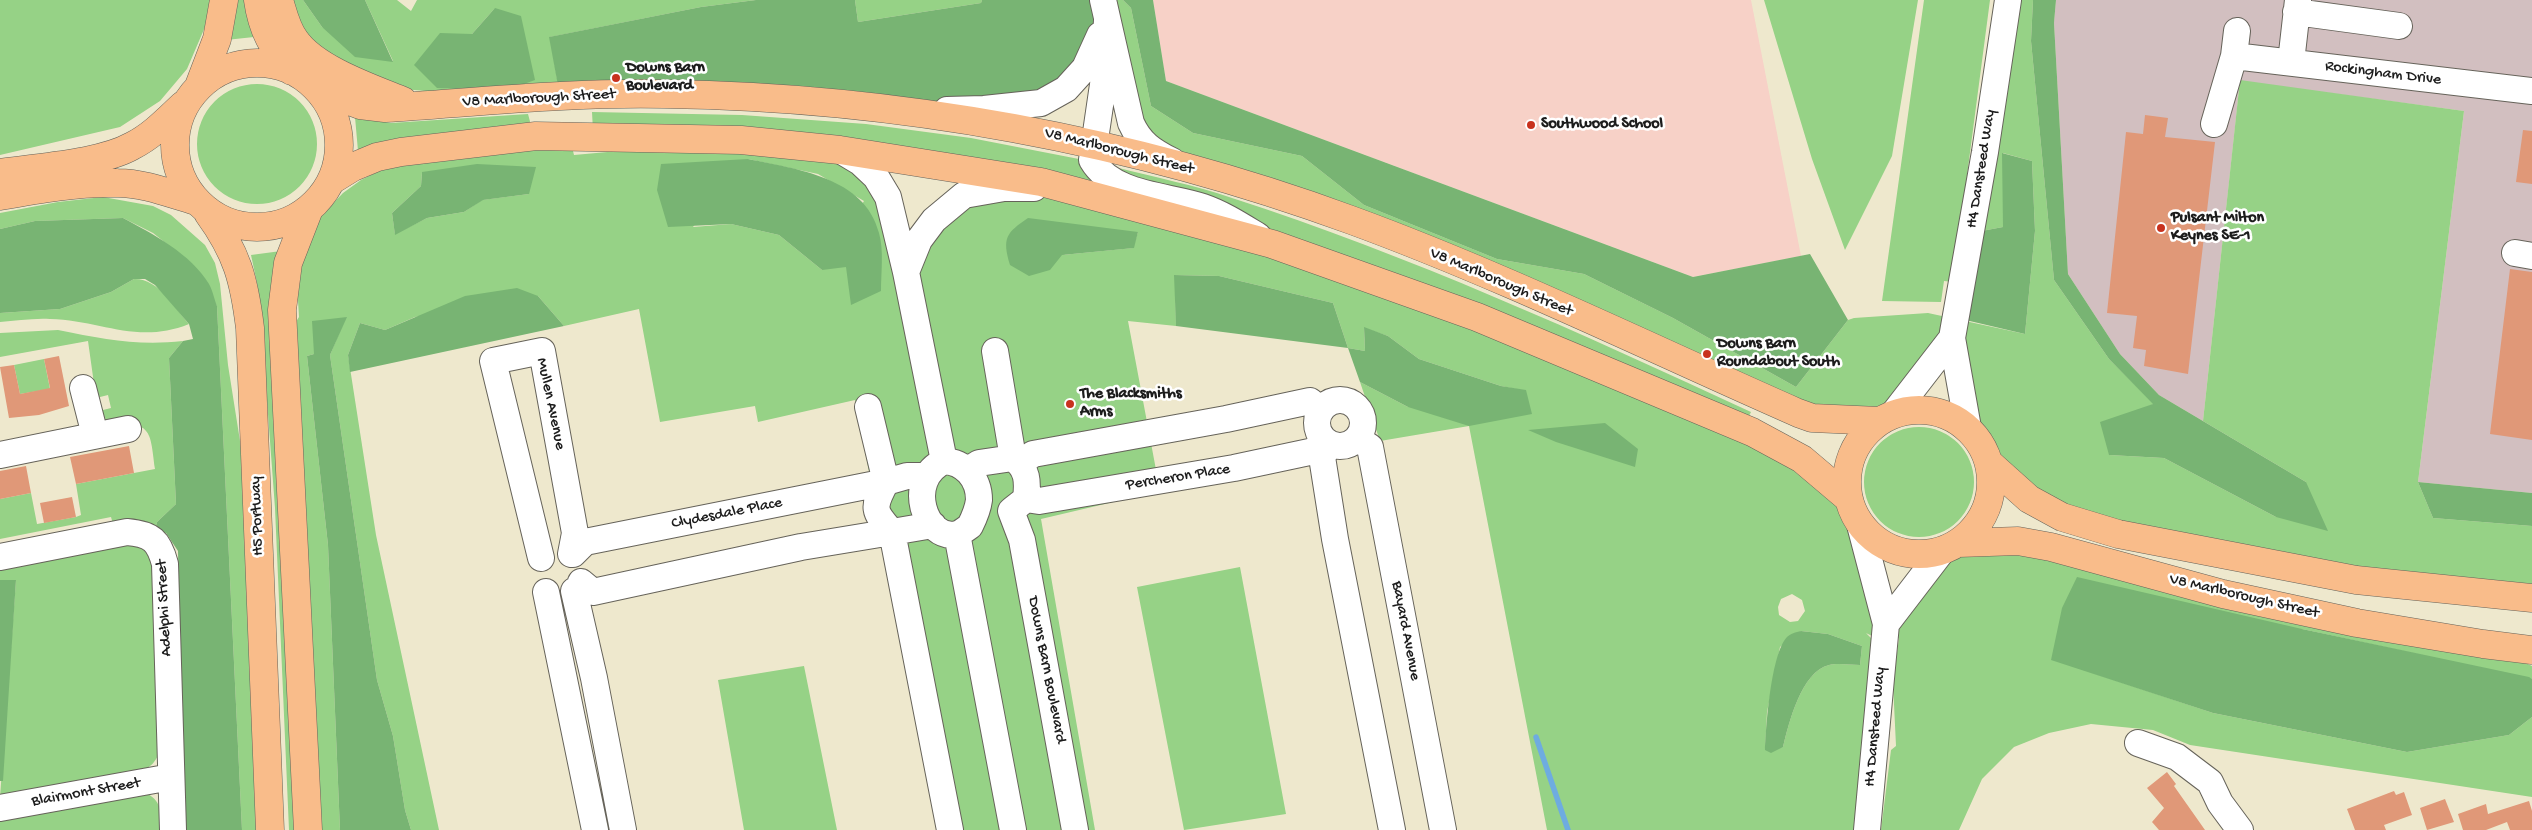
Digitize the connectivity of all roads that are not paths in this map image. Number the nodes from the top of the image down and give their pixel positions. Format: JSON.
{"nodes":[{"id":1,"x":224,"y":0,"type":"edge"},
{"id":2,"x":258,"y":0,"type":"edge"},
{"id":3,"x":279,"y":0,"type":"edge"},
{"id":4,"x":2008,"y":0,"type":"edge"},
{"id":5,"x":2297,"y":6,"type":"edge"},
{"id":6,"x":1105,"y":10,"type":"edge"},
{"id":7,"x":2399,"y":26,"type":"dead end"},
{"id":8,"x":2291,"y":62,"type":"junction"},
{"id":9,"x":292,"y":71,"type":"junction"},
{"id":10,"x":316,"y":88,"type":"junction"},
{"id":11,"x":2532,"y":92,"type":"edge"},
{"id":12,"x":192,"y":94,"type":"junction"},
{"id":13,"x":415,"y":106,"type":"junction"},
{"id":14,"x":983,"y":116,"type":"junction"},
{"id":15,"x":2214,"y":124,"type":"dead end"},
{"id":16,"x":1094,"y":144,"type":"junction"},
{"id":17,"x":840,"y":150,"type":"junction"},
{"id":18,"x":1181,"y":166,"type":"junction"},
{"id":19,"x":0,"y":173,"type":"edge"},
{"id":20,"x":332,"y":180,"type":"junction"},
{"id":21,"x":1046,"y":185,"type":"junction"},
{"id":22,"x":0,"y":196,"type":"edge"},
{"id":23,"x":202,"y":207,"type":"junction"},
{"id":24,"x":309,"y":209,"type":"junction"},
{"id":25,"x":1272,"y":244,"type":"junction"},
{"id":26,"x":906,"y":272,"type":"junction"},
{"id":27,"x":1953,"y":335,"type":"junction"},
{"id":28,"x":995,"y":351,"type":"dead end"},
{"id":29,"x":83,"y":388,"type":"dead end"},
{"id":30,"x":868,"y":408,"type":"dead end"},
{"id":31,"x":1320,"y":410,"type":"junction"},
{"id":32,"x":1887,"y":417,"type":"junction"},
{"id":33,"x":1968,"y":428,"type":"junction"},
{"id":34,"x":128,"y":430,"type":"dead end"},
{"id":35,"x":95,"y":435,"type":"junction"},
{"id":36,"x":1358,"y":439,"type":"junction"},
{"id":37,"x":1326,"y":442,"type":"junction"},
{"id":38,"x":0,"y":455,"type":"edge"},
{"id":39,"x":1017,"y":460,"type":"junction"},
{"id":40,"x":1990,"y":464,"type":"junction"},
{"id":41,"x":935,"y":469,"type":"junction"},
{"id":42,"x":968,"y":470,"type":"junction"},
{"id":43,"x":886,"y":482,"type":"junction"},
{"id":44,"x":1848,"y":498,"type":"junction"},
{"id":45,"x":1018,"y":505,"type":"junction"},
{"id":46,"x":976,"y":511,"type":"junction"},
{"id":47,"x":933,"y":525,"type":"junction"},
{"id":48,"x":1860,"y":525,"type":"junction"},
{"id":49,"x":892,"y":532,"type":"junction"},
{"id":50,"x":957,"y":534,"type":"junction"},
{"id":51,"x":1950,"y":547,"type":"junction"},
{"id":52,"x":572,"y":554,"type":"junction"},
{"id":53,"x":0,"y":557,"type":"edge"},
{"id":54,"x":541,"y":558,"type":"junction"},
{"id":55,"x":578,"y":587,"type":"junction"},
{"id":56,"x":546,"y":592,"type":"junction"},
{"id":57,"x":2532,"y":598,"type":"edge"},
{"id":58,"x":1885,"y":633,"type":"junction"},
{"id":59,"x":2532,"y":650,"type":"edge"},
{"id":60,"x":2138,"y":743,"type":"dead end"},
{"id":61,"x":171,"y":777,"type":"junction"},
{"id":62,"x":0,"y":808,"type":"edge"},
{"id":63,"x":173,"y":830,"type":"edge"},
{"id":64,"x":270,"y":830,"type":"edge"},
{"id":65,"x":308,"y":830,"type":"edge"},
{"id":66,"x":595,"y":830,"type":"edge"},
{"id":67,"x":623,"y":830,"type":"edge"},
{"id":68,"x":950,"y":830,"type":"edge"},
{"id":69,"x":1013,"y":830,"type":"edge"},
{"id":70,"x":1075,"y":830,"type":"edge"},
{"id":71,"x":1392,"y":830,"type":"edge"},
{"id":72,"x":1443,"y":830,"type":"edge"},
{"id":73,"x":1867,"y":830,"type":"edge"},
{"id":74,"x":2240,"y":830,"type":"edge"}],
"edges":[{"from":1,"to":12,"type":"main road"},
{"from":2,"to":9,"type":"main road"},
{"from":3,"to":13,"type":"main road"},
{"from":4,"to":27,"type":"street","name":"H4 Dansteed Way"},
{"from":5,"to":7,"type":"street"},
{"from":5,"to":8,"type":"street"},
{"from":6,"to":14,"type":"street"},
{"from":6,"to":16,"type":"street"},
{"from":6,"to":18,"type":"street"},
{"from":8,"to":11,"type":"street","name":"Rockingham Drive"},
{"from":8,"to":15,"type":"street","name":"Rockingham Drive"},
{"from":9,"to":10,"type":"main road"},
{"from":9,"to":12,"type":"main road"},
{"from":10,"to":13,"type":"main road","name":"V8 Marlborough Street"},
{"from":10,"to":20,"type":"main road"},
{"from":12,"to":19,"type":"main road"},
{"from":12,"to":23,"type":"main road"},
{"from":13,"to":14,"type":"main road","name":"V8 Marlborough Street"},
{"from":14,"to":16,"type":"main road","name":"V8 Marlborough Street"},
{"from":16,"to":18,"type":"main road","name":"V8 Marlborough Street"},
{"from":16,"to":25,"type":"street"},
{"from":17,"to":20,"type":"main road"},
{"from":17,"to":21,"type":"main road"},
{"from":17,"to":26,"type":"street"},
{"from":18,"to":32,"type":"main road","name":"V8 Marlborough Street"},
{"from":20,"to":24,"type":"main road"},
{"from":21,"to":25,"type":"main road"},
{"from":21,"to":26,"type":"street"},
{"from":22,"to":23,"type":"main road"},
{"from":23,"to":24,"type":"main road"},
{"from":23,"to":64,"type":"main road","name":"H5 Portway"},
{"from":24,"to":65,"type":"main road"},
{"from":25,"to":44,"type":"main road"},
{"from":26,"to":41,"type":"street"},
{"from":27,"to":32,"type":"street","name":"H4 Dansteed Way"},
{"from":27,"to":33,"type":"street","name":"H4 Dansteed Way"},
{"from":28,"to":39,"type":"street"},
{"from":29,"to":35,"type":"street"},
{"from":30,"to":43,"type":"street"},
{"from":31,"to":36,"type":"street"},
{"from":31,"to":37,"type":"street"},
{"from":31,"to":39,"type":"street"},
{"from":32,"to":33,"type":"main road"},
{"from":32,"to":44,"type":"main road"},
{"from":33,"to":40,"type":"main road"},
{"from":34,"to":35,"type":"street"},
{"from":35,"to":38,"type":"street"},
{"from":36,"to":37,"type":"street"},
{"from":36,"to":72,"type":"street","name":"Bayard Avenue"},
{"from":37,"to":45,"type":"street","name":"Percheron Place"},
{"from":37,"to":71,"type":"street"},
{"from":39,"to":42,"type":"street"},
{"from":39,"to":45,"type":"street"},
{"from":40,"to":51,"type":"main road"},
{"from":40,"to":57,"type":"main road"},
{"from":41,"to":42,"type":"street"},
{"from":41,"to":43,"type":"street","name":"Clydesdale Place"},
{"from":41,"to":47,"type":"street"},
{"from":42,"to":46,"type":"street"},
{"from":43,"to":49,"type":"street"},
{"from":43,"to":52,"type":"street","name":"Clydesdale Place"},
{"from":44,"to":48,"type":"main road"},
{"from":45,"to":46,"type":"street","name":"Percheron Place"},
{"from":45,"to":70,"type":"street","name":"Downs Barn Boulevard"},
{"from":46,"to":50,"type":"street"},
{"from":47,"to":49,"type":"street"},
{"from":47,"to":50,"type":"street"},
{"from":48,"to":51,"type":"main road"},
{"from":48,"to":58,"type":"street","name":"H4 Dansteed Way"},
{"from":49,"to":55,"type":"street"},
{"from":49,"to":68,"type":"street"},
{"from":50,"to":69,"type":"street"},
{"from":51,"to":58,"type":"street"},
{"from":51,"to":59,"type":"main road","name":"V8 Marlborough Street"},
{"from":52,"to":54,"type":"street"},
{"from":52,"to":54,"type":"street","name":"Mullen Avenue"},
{"from":52,"to":55,"type":"street"},
{"from":53,"to":61,"type":"street","name":"Adelphi Street"},
{"from":54,"to":56,"type":"street"},
{"from":55,"to":56,"type":"street"},
{"from":55,"to":67,"type":"street"},
{"from":56,"to":66,"type":"street"},
{"from":58,"to":73,"type":"street","name":"H4 Dansteed Way"},
{"from":60,"to":74,"type":"street"},
{"from":61,"to":62,"type":"street","name":"Blairmont Street"},
{"from":61,"to":63,"type":"street","name":"Adelphi Street"}]}
